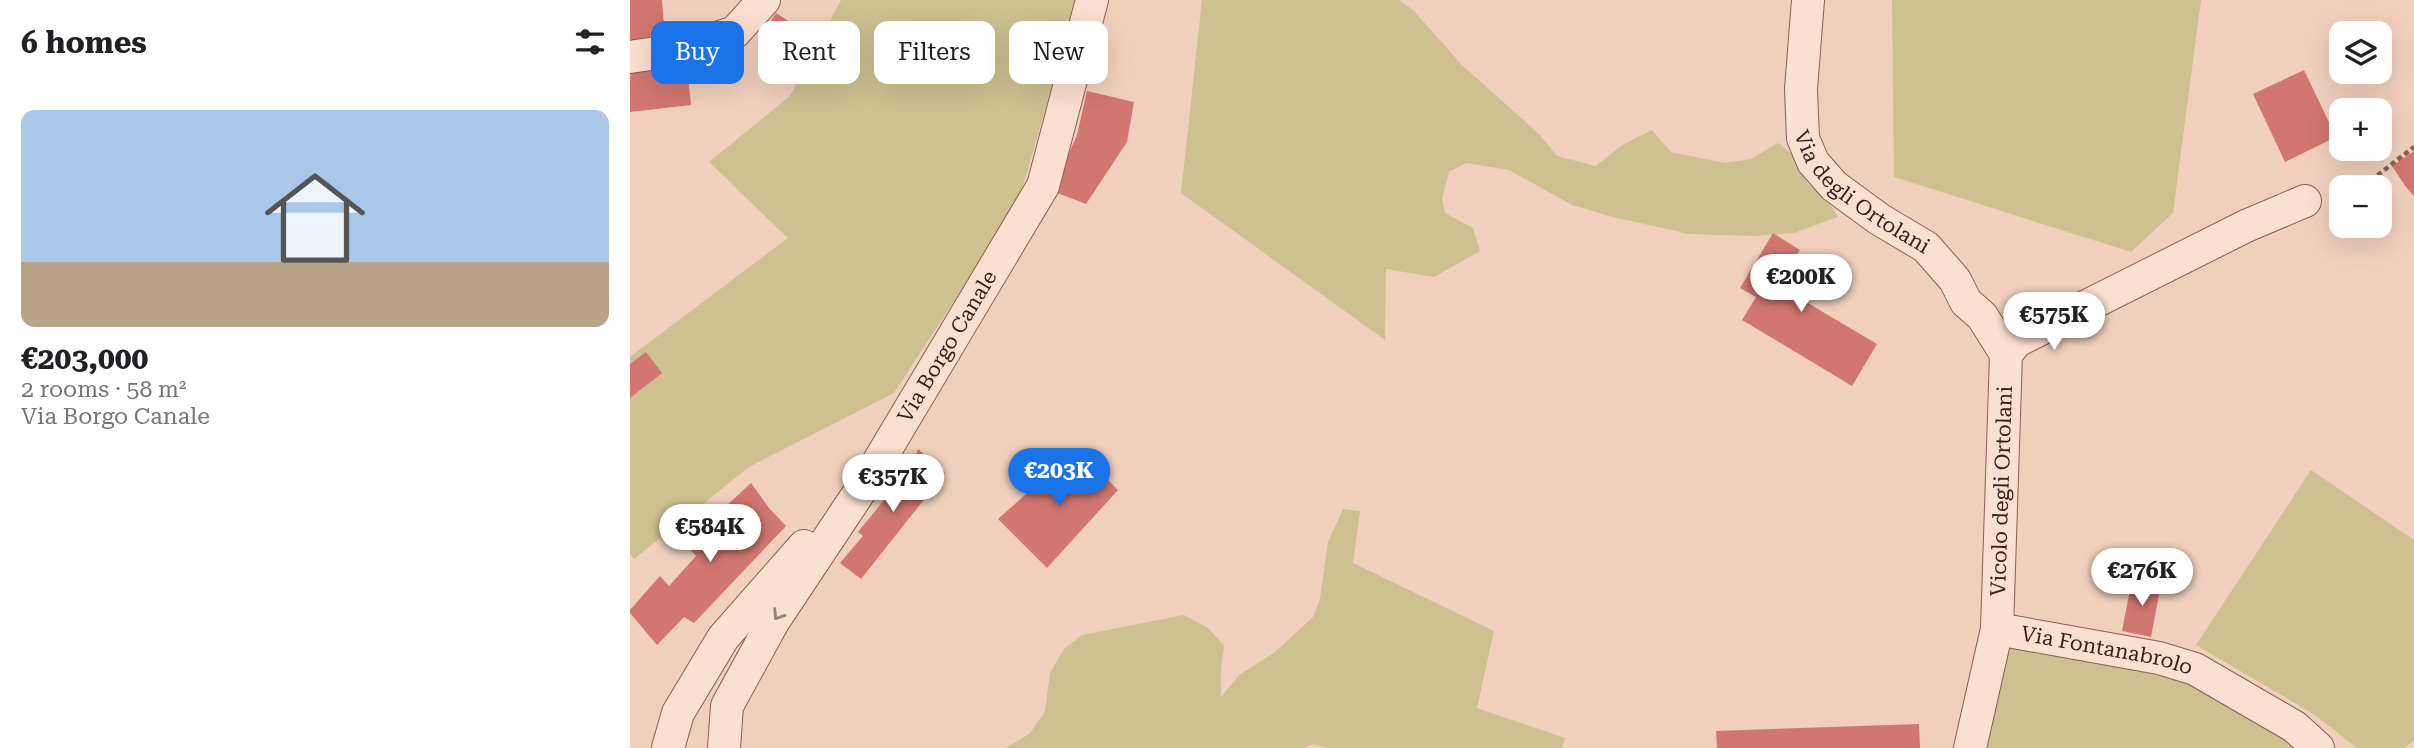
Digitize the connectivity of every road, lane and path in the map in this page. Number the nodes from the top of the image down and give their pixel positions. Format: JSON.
{"nodes":[{"id":1,"x":764,"y":0,"type":"edge"},
{"id":2,"x":1092,"y":0,"type":"edge"},
{"id":3,"x":1808,"y":0,"type":"edge"},
{"id":4,"x":630,"y":57,"type":"edge"},
{"id":5,"x":2414,"y":147,"type":"edge"},
{"id":6,"x":2378,"y":175,"type":"edge"},
{"id":7,"x":2305,"y":201,"type":"dead end"},
{"id":8,"x":2006,"y":354,"type":"junction"},
{"id":9,"x":870,"y":476,"type":"junction"},
{"id":10,"x":1997,"y":629,"type":"junction"},
{"id":11,"x":668,"y":748,"type":"edge"},
{"id":12,"x":724,"y":748,"type":"edge"},
{"id":13,"x":1970,"y":748,"type":"edge"},
{"id":14,"x":2318,"y":748,"type":"edge"}],
"edges":[{"from":1,"to":4,"type":"street"},
{"from":2,"to":9,"type":"street","name":"Via Borgo Canale"},
{"from":3,"to":8,"type":"street","name":"Via degli Ortolani"},
{"from":5,"to":6,"type":"path"},
{"from":7,"to":8,"type":"street"},
{"from":8,"to":10,"type":"street","name":"Vicolo degli Ortolani"},
{"from":9,"to":11,"type":"street"},
{"from":9,"to":12,"type":"street","name":"Via Borgo Canale","one_way":true},
{"from":10,"to":13,"type":"street","name":"Via Fontanabrolo"},
{"from":10,"to":14,"type":"street","name":"Via Fontanabrolo"}]}
